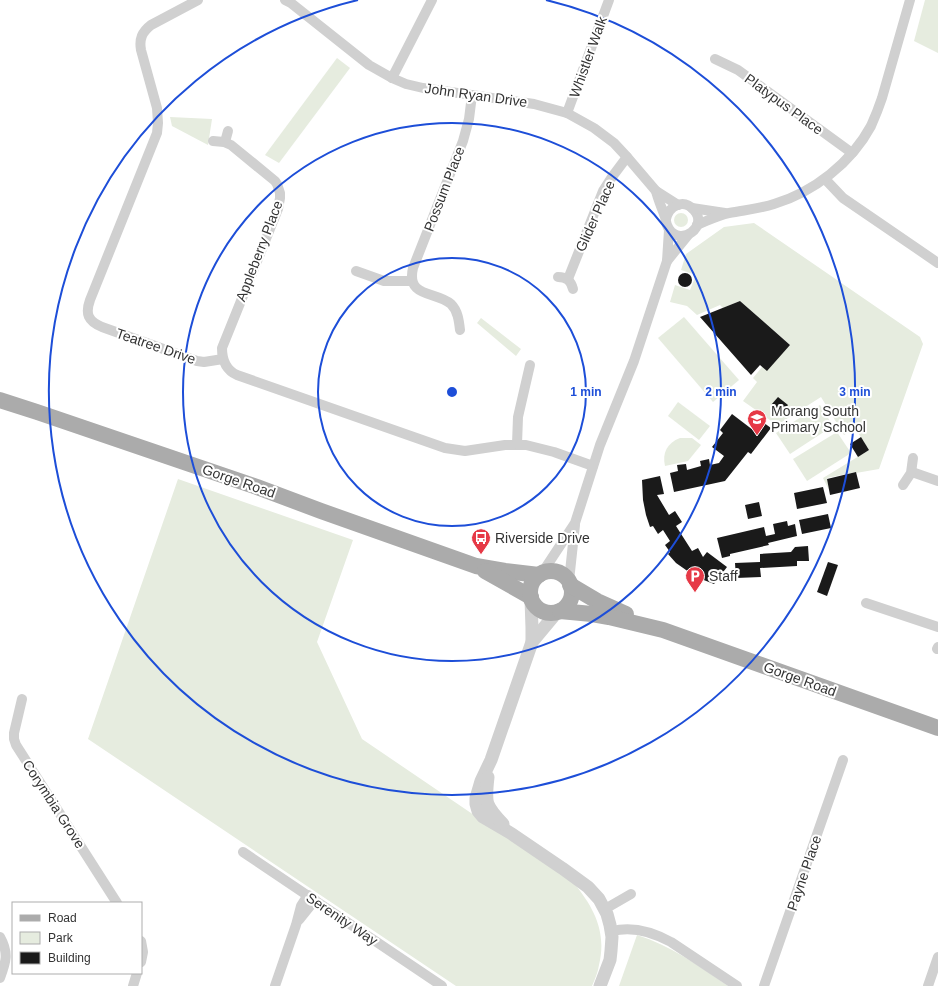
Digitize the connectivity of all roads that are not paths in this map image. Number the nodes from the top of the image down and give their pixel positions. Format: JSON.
{"nodes":[{"id":1,"x":198,"y":0,"type":"edge"},
{"id":2,"x":432,"y":0,"type":"edge"},
{"id":3,"x":609,"y":0,"type":"edge"},
{"id":4,"x":910,"y":0,"type":"edge"},
{"id":5,"x":288,"y":1,"type":"edge"},
{"id":6,"x":715,"y":59,"type":"dead end"},
{"id":7,"x":392,"y":78,"type":"junction"},
{"id":8,"x":472,"y":95,"type":"junction"},
{"id":9,"x":567,"y":113,"type":"junction"},
{"id":10,"x":228,"y":131,"type":"dead end"},
{"id":11,"x":213,"y":141,"type":"dead end"},
{"id":12,"x":225,"y":142,"type":"junction"},
{"id":13,"x":852,"y":153,"type":"junction"},
{"id":14,"x":627,"y":157,"type":"junction"},
{"id":15,"x":825,"y":179,"type":"junction"},
{"id":16,"x":656,"y":191,"type":"junction"},
{"id":17,"x":678,"y":205,"type":"junction"},
{"id":18,"x":692,"y":208,"type":"junction"},
{"id":19,"x":727,"y":213,"type":"junction"},
{"id":20,"x":666,"y":219,"type":"junction"},
{"id":21,"x":697,"y":225,"type":"junction"},
{"id":22,"x":669,"y":230,"type":"junction"},
{"id":23,"x":688,"y":235,"type":"junction"},
{"id":24,"x":667,"y":262,"type":"junction"},
{"id":25,"x":938,"y":263,"type":"edge"},
{"id":26,"x":356,"y":271,"type":"dead end"},
{"id":27,"x":412,"y":280,"type":"junction"},
{"id":28,"x":573,"y":289,"type":"dead end"},
{"id":29,"x":460,"y":330,"type":"dead end"},
{"id":30,"x":223,"y":359,"type":"junction"},
{"id":31,"x":530,"y":365,"type":"dead end"},
{"id":32,"x":0,"y":400,"type":"edge"},
{"id":33,"x":517,"y":444,"type":"junction"},
{"id":34,"x":913,"y":458,"type":"dead end"},
{"id":35,"x":593,"y":466,"type":"junction"},
{"id":36,"x":912,"y":472,"type":"junction"},
{"id":37,"x":938,"y":481,"type":"edge"},
{"id":38,"x":903,"y":484,"type":"dead end"},
{"id":39,"x":575,"y":523,"type":"junction"},
{"id":40,"x":476,"y":566,"type":"junction"},
{"id":41,"x":540,"y":574,"type":"junction"},
{"id":42,"x":570,"y":583,"type":"junction"},
{"id":43,"x":531,"y":598,"type":"junction"},
{"id":44,"x":866,"y":603,"type":"dead end"},
{"id":45,"x":558,"y":611,"type":"junction"},
{"id":46,"x":938,"y":627,"type":"edge"},
{"id":47,"x":662,"y":630,"type":"junction"},
{"id":48,"x":532,"y":642,"type":"junction"},
{"id":49,"x":22,"y":699,"type":"dead end"},
{"id":50,"x":938,"y":728,"type":"edge"},
{"id":51,"x":843,"y":760,"type":"dead end"},
{"id":52,"x":244,"y":852,"type":"dead end"},
{"id":53,"x":631,"y":894,"type":"dead end"},
{"id":54,"x":311,"y":897,"type":"junction"},
{"id":55,"x":117,"y":902,"type":"edge"},
{"id":56,"x":605,"y":909,"type":"junction"},
{"id":57,"x":612,"y":934,"type":"junction"},
{"id":58,"x":0,"y":937,"type":"edge"},
{"id":59,"x":142,"y":946,"type":"edge"},
{"id":60,"x":142,"y":957,"type":"edge"},
{"id":61,"x":938,"y":958,"type":"edge"},
{"id":62,"x":137,"y":974,"type":"edge"},
{"id":63,"x":0,"y":978,"type":"edge"},
{"id":64,"x":133,"y":986,"type":"edge"},
{"id":65,"x":275,"y":986,"type":"edge"},
{"id":66,"x":442,"y":986,"type":"edge"},
{"id":67,"x":600,"y":986,"type":"edge"},
{"id":68,"x":737,"y":986,"type":"edge"},
{"id":69,"x":764,"y":986,"type":"edge"},
{"id":70,"x":928,"y":986,"type":"edge"}],
"edges":[{"from":1,"to":30,"type":"street","name":"Teatree Drive"},
{"from":2,"to":7,"type":"street"},
{"from":3,"to":9,"type":"street","name":"Whistler Walk"},
{"from":4,"to":13,"type":"street"},
{"from":5,"to":7,"type":"street","name":"John Ryan Drive"},
{"from":6,"to":13,"type":"street","name":"Platypus Place"},
{"from":7,"to":8,"type":"street","name":"John Ryan Drive"},
{"from":8,"to":9,"type":"street","name":"John Ryan Drive"},
{"from":8,"to":27,"type":"street","name":"Possum Place"},
{"from":9,"to":14,"type":"street","name":"John Ryan Drive"},
{"from":10,"to":12,"type":"street"},
{"from":11,"to":12,"type":"street"},
{"from":12,"to":30,"type":"street","name":"Appleberry Place"},
{"from":13,"to":15,"type":"street"},
{"from":14,"to":16,"type":"street","name":"John Ryan Drive"},
{"from":14,"to":28,"type":"street","name":"Glider Place"},
{"from":15,"to":19,"type":"street"},
{"from":15,"to":25,"type":"street"},
{"from":16,"to":17,"type":"street","name":"John Ryan Drive"},
{"from":16,"to":20,"type":"street","name":"John Ryan Drive"},
{"from":17,"to":18,"type":"street"},
{"from":17,"to":20,"type":"street"},
{"from":18,"to":19,"type":"street"},
{"from":18,"to":21,"type":"street"},
{"from":19,"to":21,"type":"street"},
{"from":20,"to":22,"type":"street"},
{"from":21,"to":23,"type":"street"},
{"from":22,"to":23,"type":"street"},
{"from":22,"to":24,"type":"street"},
{"from":23,"to":24,"type":"street"},
{"from":24,"to":35,"type":"street"},
{"from":26,"to":27,"type":"street"},
{"from":27,"to":29,"type":"street"},
{"from":30,"to":33,"type":"street"},
{"from":31,"to":33,"type":"street"},
{"from":32,"to":40,"type":"main road","name":"Gorge Road"},
{"from":33,"to":35,"type":"street"},
{"from":34,"to":36,"type":"street"},
{"from":35,"to":39,"type":"street"},
{"from":36,"to":37,"type":"street"},
{"from":36,"to":38,"type":"street"},
{"from":39,"to":41,"type":"street"},
{"from":39,"to":42,"type":"street"},
{"from":40,"to":41,"type":"main road","name":"Gorge Road"},
{"from":40,"to":43,"type":"main road","name":"Gorge Road"},
{"from":41,"to":42,"type":"main road"},
{"from":41,"to":43,"type":"main road"},
{"from":42,"to":45,"type":"main road"},
{"from":42,"to":47,"type":"main road","name":"Gorge Road"},
{"from":43,"to":45,"type":"main road"},
{"from":43,"to":48,"type":"street"},
{"from":44,"to":46,"type":"street"},
{"from":45,"to":47,"type":"main road","name":"Gorge Road"},
{"from":45,"to":48,"type":"street"},
{"from":47,"to":50,"type":"main road","name":"Gorge Road"},
{"from":48,"to":56,"type":"street"},
{"from":49,"to":55,"type":"street","name":"Corymbia Grove"},
{"from":51,"to":69,"type":"street","name":"Payne Place"},
{"from":52,"to":54,"type":"street","name":"Serenity Way"},
{"from":53,"to":56,"type":"street"},
{"from":54,"to":65,"type":"street"},
{"from":54,"to":66,"type":"street","name":"Serenity Way"},
{"from":56,"to":57,"type":"street"},
{"from":57,"to":67,"type":"street"},
{"from":57,"to":68,"type":"street"},
{"from":58,"to":63,"type":"street"},
{"from":59,"to":60,"type":"street"},
{"from":61,"to":70,"type":"street"},
{"from":62,"to":64,"type":"street"}]}
